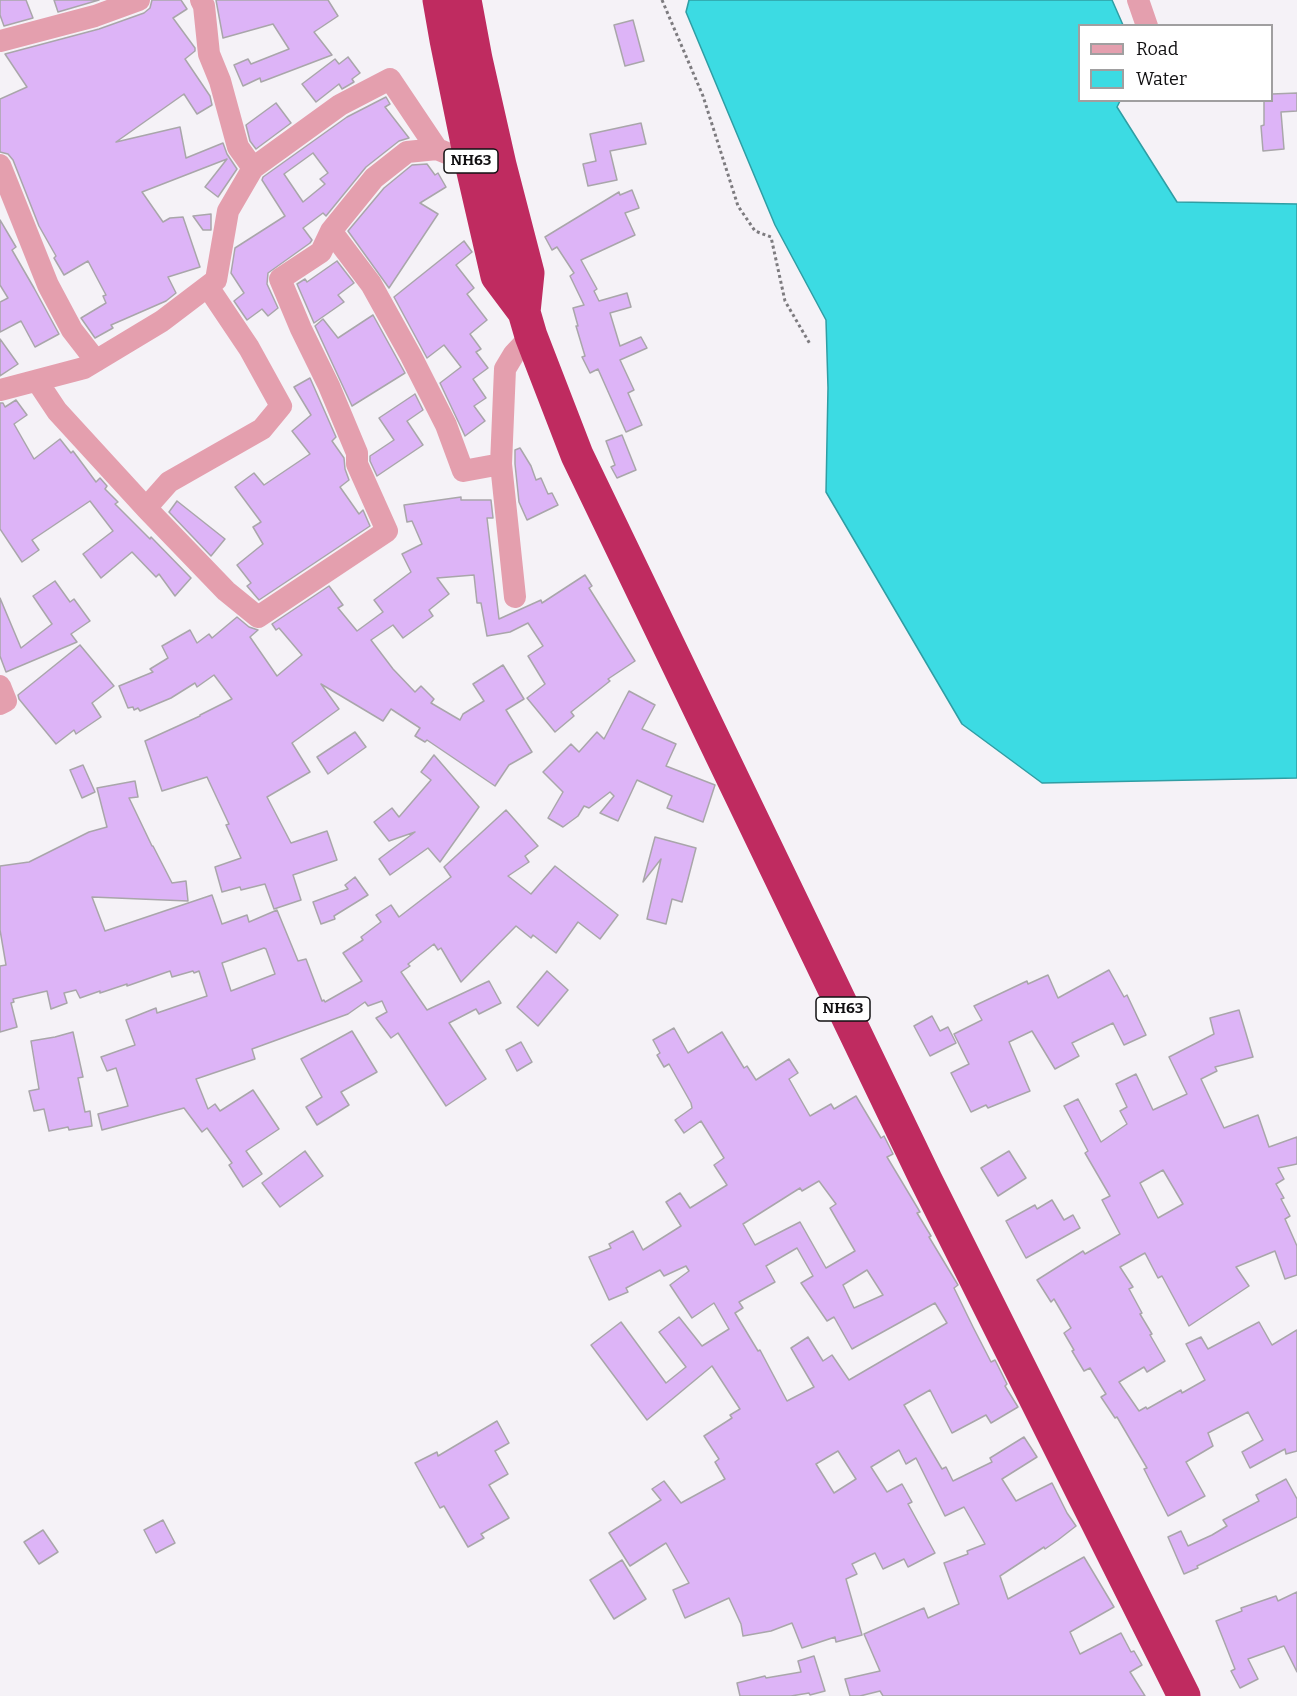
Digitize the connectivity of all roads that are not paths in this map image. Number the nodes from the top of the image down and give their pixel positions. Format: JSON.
{"nodes":[{"id":1,"x":139,"y":0,"type":"edge"},
{"id":2,"x":201,"y":0,"type":"edge"},
{"id":3,"x":440,"y":0,"type":"edge"},
{"id":4,"x":465,"y":0,"type":"edge"},
{"id":5,"x":1138,"y":0,"type":"edge"},
{"id":6,"x":1146,"y":24,"type":"edge"},
{"id":7,"x":0,"y":41,"type":"edge"},
{"id":8,"x":437,"y":148,"type":"junction"},
{"id":9,"x":471,"y":163,"type":"junction"},
{"id":10,"x":0,"y":165,"type":"edge"},
{"id":11,"x":253,"y":168,"type":"junction"},
{"id":12,"x":331,"y":231,"type":"junction"},
{"id":13,"x":208,"y":287,"type":"junction"},
{"id":14,"x":528,"y":324,"type":"junction"},
{"id":15,"x":96,"y":361,"type":"junction"},
{"id":16,"x":37,"y":381,"type":"junction"},
{"id":17,"x":2,"y":386,"type":"edge"},
{"id":18,"x":501,"y":464,"type":"junction"},
{"id":19,"x":146,"y":508,"type":"junction"},
{"id":20,"x":515,"y":597,"type":"dead end"},
{"id":21,"x":0,"y":686,"type":"edge"},
{"id":22,"x":0,"y":704,"type":"edge"},
{"id":23,"x":1184,"y":1696,"type":"edge"}],
"edges":[{"from":1,"to":7,"type":"street"},
{"from":2,"to":11,"type":"street"},
{"from":3,"to":9,"type":"highway","number":"NH63"},
{"from":4,"to":14,"type":"highway","number":"NH63"},
{"from":5,"to":6,"type":"street"},
{"from":8,"to":9,"type":"street"},
{"from":8,"to":11,"type":"street"},
{"from":8,"to":12,"type":"street"},
{"from":9,"to":14,"type":"highway","number":"NH63"},
{"from":10,"to":15,"type":"street"},
{"from":11,"to":13,"type":"street"},
{"from":12,"to":18,"type":"street"},
{"from":12,"to":19,"type":"street"},
{"from":13,"to":15,"type":"street"},
{"from":13,"to":19,"type":"street"},
{"from":14,"to":18,"type":"street"},
{"from":14,"to":23,"type":"highway","number":"NH63"},
{"from":15,"to":16,"type":"street"},
{"from":16,"to":17,"type":"street"},
{"from":16,"to":19,"type":"street"},
{"from":18,"to":20,"type":"street"},
{"from":21,"to":22,"type":"street"}]}
